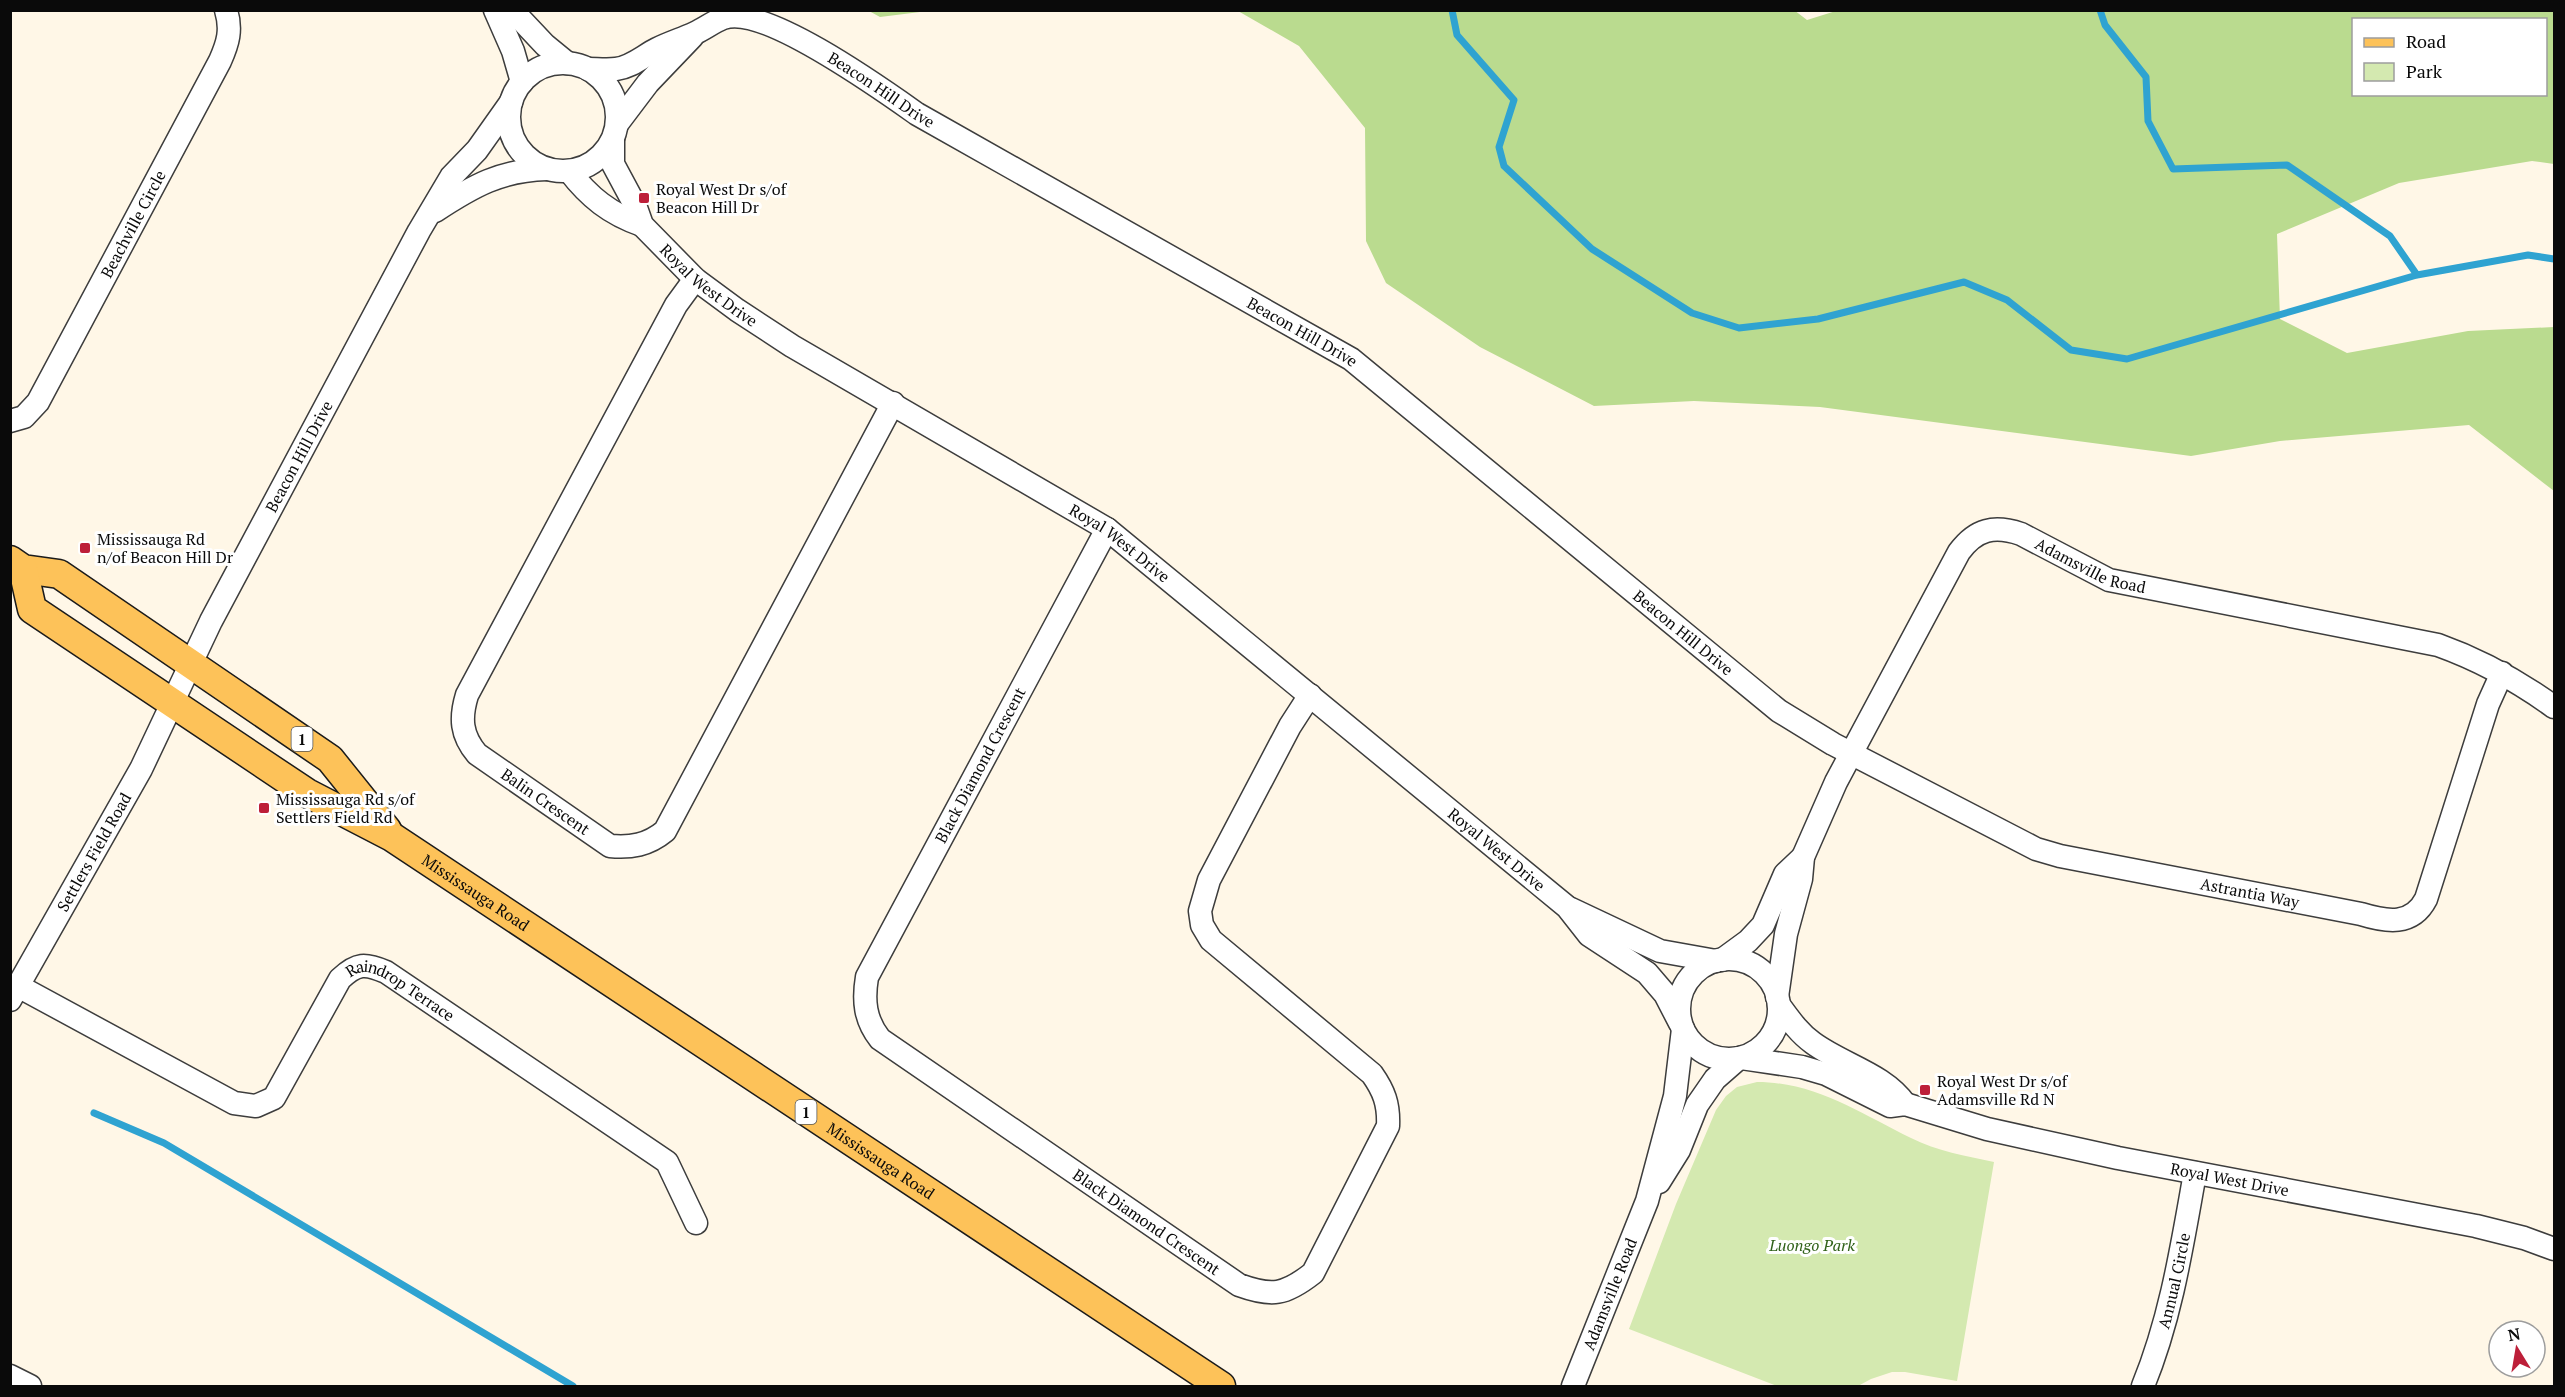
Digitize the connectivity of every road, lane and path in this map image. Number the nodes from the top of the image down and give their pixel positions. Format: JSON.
{"nodes":[{"id":1,"x":226,"y":10,"type":"edge"},
{"id":2,"x":495,"y":10,"type":"edge"},
{"id":3,"x":512,"y":10,"type":"edge"},
{"id":4,"x":696,"y":33,"type":"junction"},
{"id":5,"x":577,"y":66,"type":"junction"},
{"id":6,"x":522,"y":82,"type":"junction"},
{"id":7,"x":511,"y":102,"type":"junction"},
{"id":8,"x":615,"y":131,"type":"junction"},
{"id":9,"x":558,"y":170,"type":"junction"},
{"id":10,"x":431,"y":213,"type":"junction"},
{"id":11,"x":642,"y":225,"type":"junction"},
{"id":12,"x":696,"y":279,"type":"junction"},
{"id":13,"x":893,"y":403,"type":"junction"},
{"id":14,"x":10,"y":421,"type":"edge"},
{"id":15,"x":1107,"y":529,"type":"junction"},
{"id":16,"x":17,"y":565,"type":"edge"},
{"id":17,"x":192,"y":664,"type":"junction"},
{"id":18,"x":2502,"y":673,"type":"junction"},
{"id":19,"x":1310,"y":695,"type":"junction"},
{"id":20,"x":173,"y":702,"type":"junction"},
{"id":21,"x":2554,"y":707,"type":"edge"},
{"id":22,"x":1851,"y":754,"type":"junction"},
{"id":23,"x":392,"y":837,"type":"junction"},
{"id":24,"x":1803,"y":857,"type":"junction"},
{"id":25,"x":1567,"y":907,"type":"junction"},
{"id":26,"x":1719,"y":960,"type":"junction"},
{"id":27,"x":14,"y":993,"type":"edge"},
{"id":28,"x":1778,"y":1001,"type":"junction"},
{"id":29,"x":1681,"y":1026,"type":"junction"},
{"id":30,"x":1740,"y":1058,"type":"junction"},
{"id":31,"x":1905,"y":1104,"type":"junction"},
{"id":32,"x":2195,"y":1173,"type":"junction"},
{"id":33,"x":1647,"y":1201,"type":"junction"},
{"id":34,"x":696,"y":1224,"type":"dead end"},
{"id":35,"x":2554,"y":1249,"type":"edge"},
{"id":36,"x":10,"y":1376,"type":"edge"},
{"id":37,"x":30,"y":1386,"type":"edge"},
{"id":38,"x":1221,"y":1386,"type":"edge"},
{"id":39,"x":1573,"y":1386,"type":"edge"},
{"id":40,"x":2143,"y":1386,"type":"edge"}],
"edges":[{"from":1,"to":14,"type":"street","name":"Beachville Circle"},
{"from":2,"to":6,"type":"street"},
{"from":3,"to":5,"type":"street"},
{"from":4,"to":5,"type":"street","name":"Beacon Hill Drive"},
{"from":4,"to":8,"type":"street","name":"Beacon Hill Drive"},
{"from":4,"to":22,"type":"street","name":"Beacon Hill Drive"},
{"from":5,"to":6,"type":"street"},
{"from":5,"to":8,"type":"street"},
{"from":6,"to":7,"type":"street"},
{"from":7,"to":9,"type":"street"},
{"from":7,"to":10,"type":"street","name":"Beacon Hill Drive"},
{"from":8,"to":9,"type":"street"},
{"from":8,"to":11,"type":"street","name":"Royal West Drive"},
{"from":9,"to":10,"type":"street","name":"Beacon Hill Drive"},
{"from":9,"to":11,"type":"street","name":"Royal West Drive"},
{"from":10,"to":17,"type":"street","name":"Beacon Hill Drive"},
{"from":11,"to":12,"type":"street","name":"Royal West Drive"},
{"from":12,"to":13,"type":"street","name":"Royal West Drive"},
{"from":12,"to":13,"type":"street","name":"Balin Crescent"},
{"from":13,"to":15,"type":"street","name":"Royal West Drive"},
{"from":15,"to":19,"type":"street","name":"Royal West Drive"},
{"from":15,"to":19,"type":"street","name":"Black Diamond Crescent"},
{"from":16,"to":17,"type":"main road","name":"Mississauga Road","number":"1"},
{"from":16,"to":20,"type":"main road","name":"Mississauga Road","number":"1"},
{"from":17,"to":20,"type":"street","name":"Beacon Hill Drive"},
{"from":17,"to":23,"type":"main road","name":"Mississauga Road","number":"1"},
{"from":18,"to":21,"type":"street","name":"Adamsville Road"},
{"from":18,"to":22,"type":"street","name":"Adamsville Road"},
{"from":18,"to":22,"type":"street","name":"Astrantia Way"},
{"from":19,"to":25,"type":"street","name":"Royal West Drive"},
{"from":20,"to":23,"type":"main road","name":"Mississauga Road","number":"1"},
{"from":20,"to":27,"type":"street","name":"Settlers Field Road"},
{"from":22,"to":24,"type":"street","name":"Adamsville Road"},
{"from":23,"to":38,"type":"main road","name":"Mississauga Road","number":"1"},
{"from":24,"to":26,"type":"street","name":"Adamsville Road"},
{"from":24,"to":28,"type":"street","name":"Adamsville Road"},
{"from":25,"to":26,"type":"street","name":"Royal West Drive"},
{"from":25,"to":29,"type":"street","name":"Royal West Drive"},
{"from":26,"to":28,"type":"street"},
{"from":26,"to":29,"type":"street"},
{"from":27,"to":34,"type":"street","name":"Raindrop Terrace"},
{"from":28,"to":30,"type":"street"},
{"from":28,"to":31,"type":"street","name":"Royal West Drive"},
{"from":29,"to":30,"type":"street"},
{"from":29,"to":33,"type":"street","name":"Adamsville Road"},
{"from":30,"to":31,"type":"street","name":"Royal West Drive"},
{"from":30,"to":33,"type":"street","name":"Adamsville Road"},
{"from":31,"to":32,"type":"street","name":"Royal West Drive"},
{"from":32,"to":35,"type":"street","name":"Royal West Drive"},
{"from":32,"to":40,"type":"street","name":"Annual Circle"},
{"from":33,"to":39,"type":"street","name":"Adamsville Road"},
{"from":36,"to":37,"type":"street"}]}
